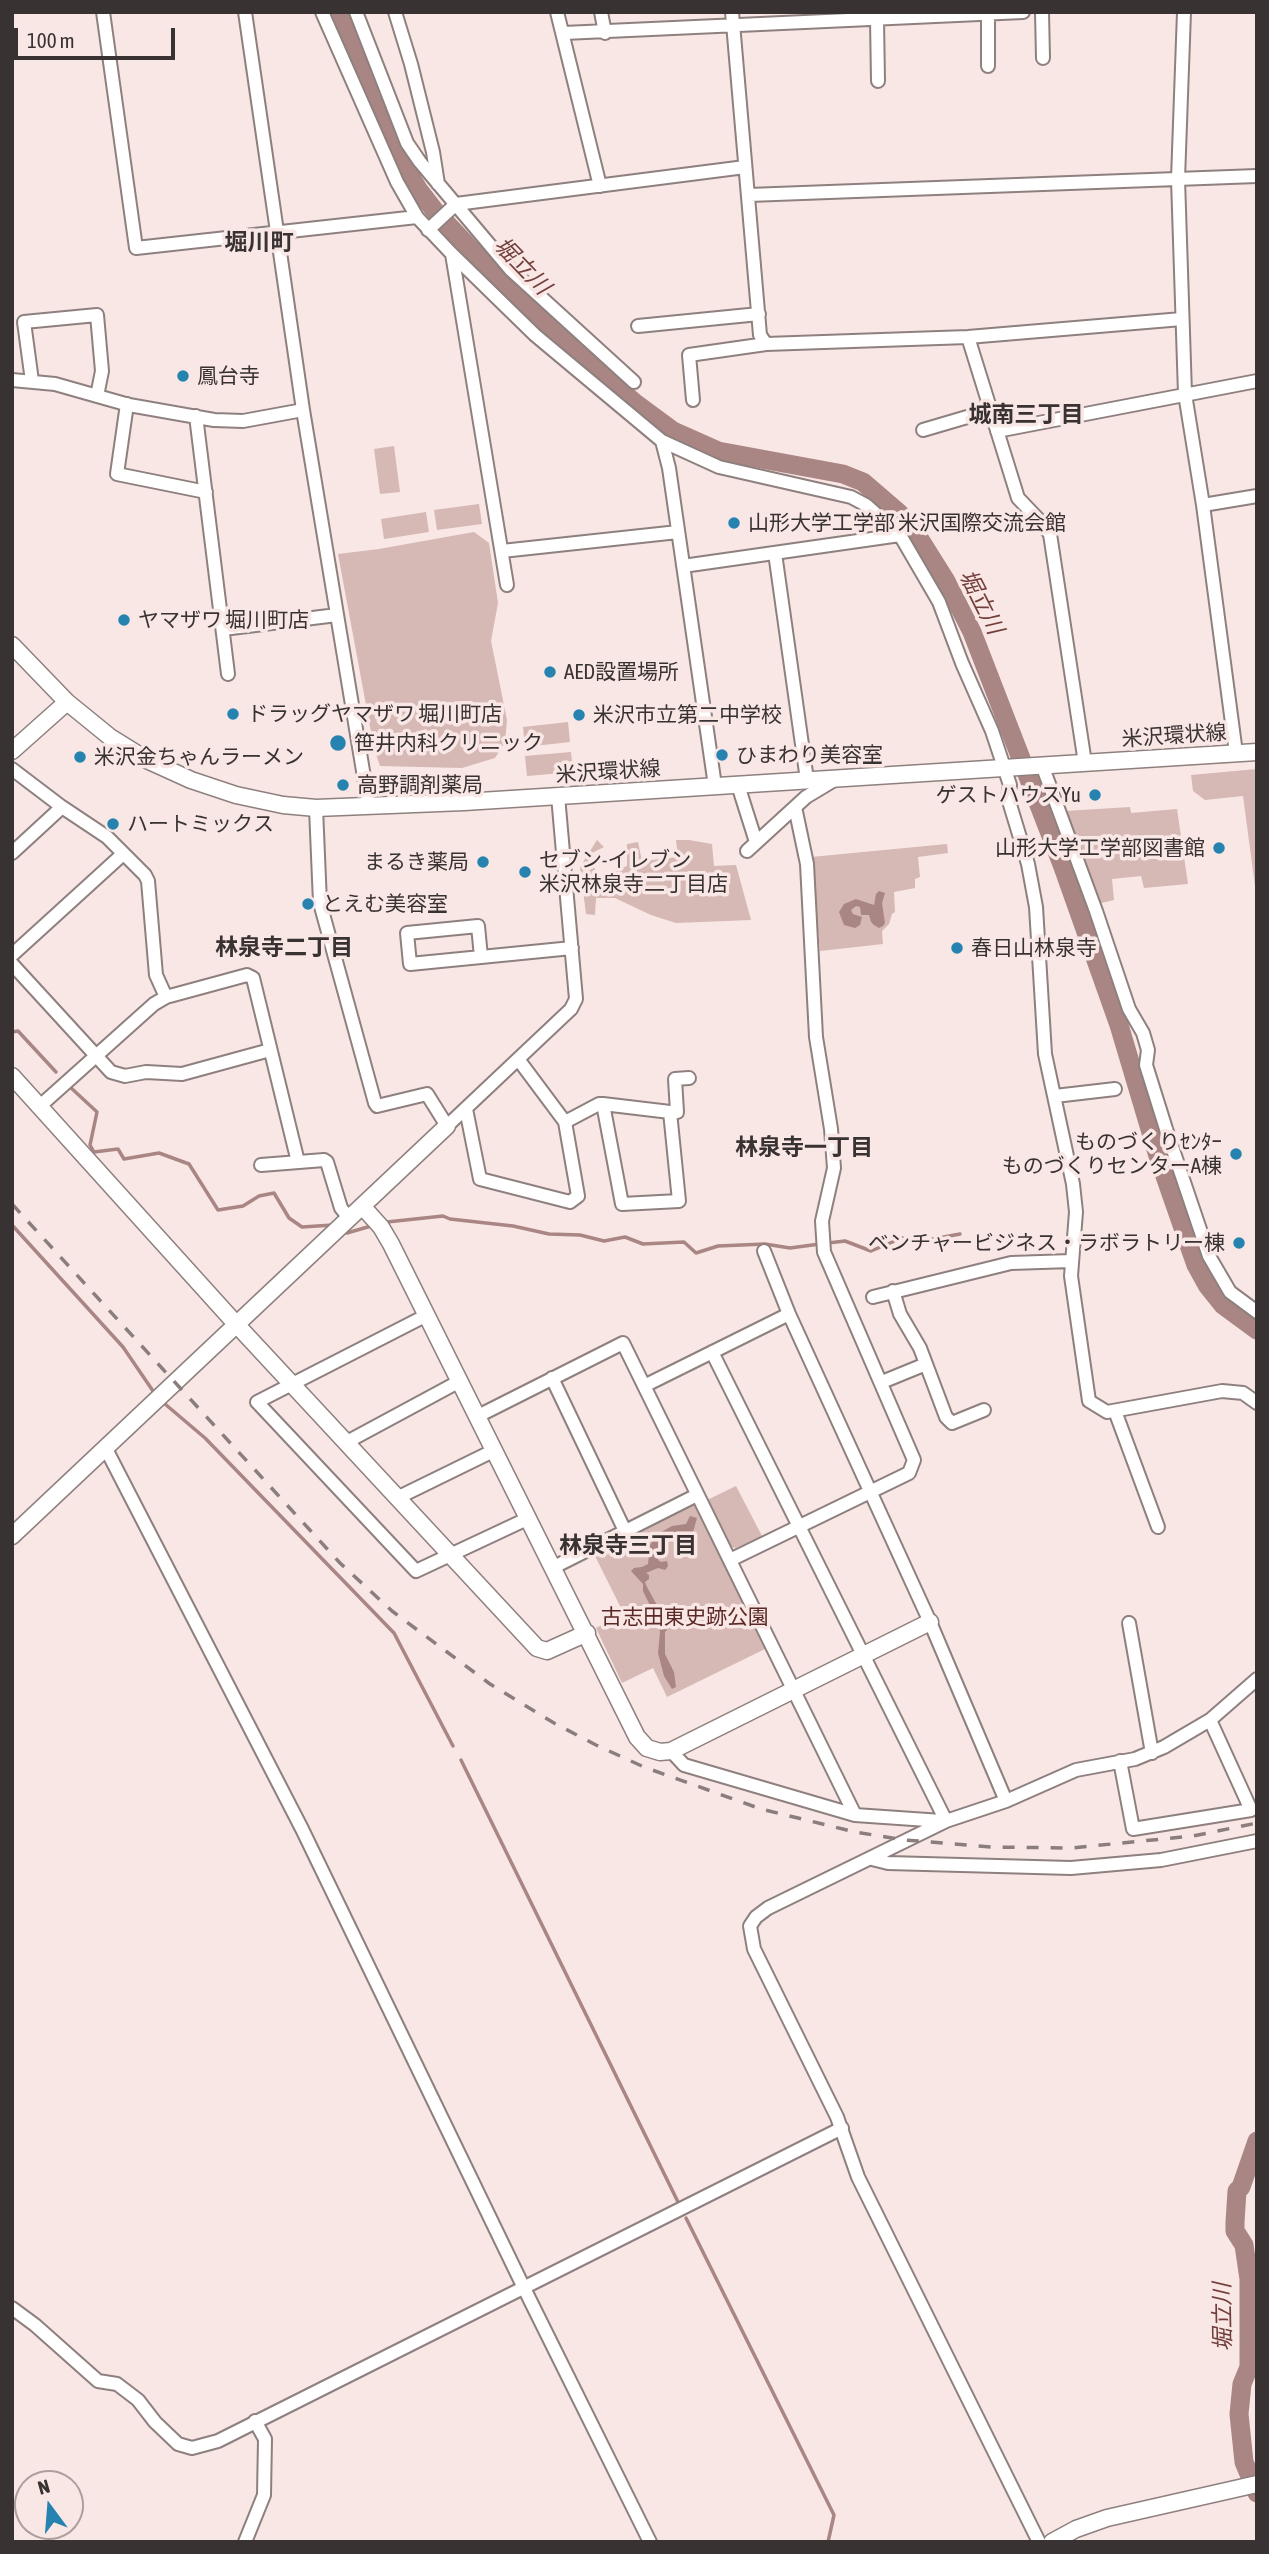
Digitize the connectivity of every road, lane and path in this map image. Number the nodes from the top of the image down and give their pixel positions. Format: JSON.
{"nodes":[{"id":1,"x":103,"y":12,"type":"edge"},
{"id":2,"x":245,"y":12,"type":"edge"},
{"id":3,"x":322,"y":12,"type":"edge"},
{"id":4,"x":356,"y":12,"type":"edge"},
{"id":5,"x":395,"y":12,"type":"edge"},
{"id":6,"x":557,"y":12,"type":"edge"},
{"id":7,"x":601,"y":12,"type":"edge"},
{"id":8,"x":732,"y":12,"type":"edge"},
{"id":9,"x":1020,"y":12,"type":"edge"},
{"id":10,"x":1042,"y":12,"type":"edge"},
{"id":11,"x":1184,"y":12,"type":"edge"},
{"id":12,"x":988,"y":13,"type":"edge"},
{"id":13,"x":918,"y":15,"type":"edge"},
{"id":14,"x":877,"y":19,"type":"junction"},
{"id":15,"x":733,"y":27,"type":"junction"},
{"id":16,"x":564,"y":33,"type":"junction"},
{"id":17,"x":605,"y":33,"type":"junction"},
{"id":18,"x":1043,"y":58,"type":"dead end"},
{"id":19,"x":988,"y":66,"type":"dead end"},
{"id":20,"x":878,"y":81,"type":"dead end"},
{"id":21,"x":745,"y":167,"type":"junction"},
{"id":22,"x":1257,"y":176,"type":"edge"},
{"id":23,"x":1178,"y":179,"type":"junction"},
{"id":24,"x":438,"y":184,"type":"junction"},
{"id":25,"x":600,"y":186,"type":"junction"},
{"id":26,"x":749,"y":195,"type":"junction"},
{"id":27,"x":453,"y":206,"type":"junction"},
{"id":28,"x":417,"y":217,"type":"junction"},
{"id":29,"x":430,"y":227,"type":"junction"},
{"id":30,"x":278,"y":233,"type":"junction"},
{"id":31,"x":452,"y":254,"type":"junction"},
{"id":32,"x":759,"y":314,"type":"junction"},
{"id":33,"x":1182,"y":319,"type":"junction"},
{"id":34,"x":638,"y":326,"type":"dead end"},
{"id":35,"x":968,"y":337,"type":"junction"},
{"id":36,"x":766,"y":344,"type":"junction"},
{"id":37,"x":12,"y":380,"type":"edge"},
{"id":38,"x":32,"y":381,"type":"junction"},
{"id":39,"x":1257,"y":381,"type":"edge"},
{"id":40,"x":634,"y":382,"type":"dead end"},
{"id":41,"x":1185,"y":394,"type":"junction"},
{"id":42,"x":97,"y":396,"type":"junction"},
{"id":43,"x":693,"y":400,"type":"dead end"},
{"id":44,"x":127,"y":404,"type":"junction"},
{"id":45,"x":303,"y":410,"type":"junction"},
{"id":46,"x":991,"y":411,"type":"junction"},
{"id":47,"x":196,"y":416,"type":"junction"},
{"id":48,"x":923,"y":430,"type":"dead end"},
{"id":49,"x":997,"y":431,"type":"junction"},
{"id":50,"x":662,"y":441,"type":"junction"},
{"id":51,"x":206,"y":492,"type":"junction"},
{"id":52,"x":1257,"y":496,"type":"edge"},
{"id":53,"x":1203,"y":505,"type":"junction"},
{"id":54,"x":678,"y":532,"type":"junction"},
{"id":55,"x":900,"y":535,"type":"junction"},
{"id":56,"x":502,"y":551,"type":"junction"},
{"id":57,"x":775,"y":553,"type":"junction"},
{"id":58,"x":683,"y":566,"type":"junction"},
{"id":59,"x":507,"y":585,"type":"dead end"},
{"id":60,"x":337,"y":615,"type":"junction"},
{"id":61,"x":223,"y":629,"type":"junction"},
{"id":62,"x":12,"y":645,"type":"edge"},
{"id":63,"x":228,"y":674,"type":"dead end"},
{"id":64,"x":66,"y":702,"type":"junction"},
{"id":65,"x":12,"y":751,"type":"edge"},
{"id":66,"x":1257,"y":752,"type":"edge"},
{"id":67,"x":1236,"y":753,"type":"junction"},
{"id":68,"x":1085,"y":763,"type":"junction"},
{"id":69,"x":1040,"y":765,"type":"junction"},
{"id":70,"x":1007,"y":767,"type":"junction"},
{"id":71,"x":12,"y":769,"type":"edge"},
{"id":72,"x":839,"y":777,"type":"junction"},
{"id":73,"x":807,"y":780,"type":"junction"},
{"id":74,"x":738,"y":785,"type":"junction"},
{"id":75,"x":715,"y":786,"type":"junction"},
{"id":76,"x":558,"y":796,"type":"junction"},
{"id":77,"x":62,"y":807,"type":"junction"},
{"id":78,"x":369,"y":807,"type":"junction"},
{"id":79,"x":794,"y":807,"type":"junction"},
{"id":80,"x":316,"y":808,"type":"junction"},
{"id":81,"x":12,"y":853,"type":"edge"},
{"id":82,"x":123,"y":854,"type":"junction"},
{"id":83,"x":568,"y":905,"type":"junction"},
{"id":84,"x":582,"y":905,"type":"dead end"},
{"id":85,"x":572,"y":948,"type":"junction"},
{"id":86,"x":12,"y":955,"type":"edge"},
{"id":87,"x":481,"y":957,"type":"junction"},
{"id":88,"x":12,"y":964,"type":"edge"},
{"id":89,"x":166,"y":997,"type":"junction"},
{"id":90,"x":270,"y":1051,"type":"junction"},
{"id":91,"x":95,"y":1054,"type":"junction"},
{"id":92,"x":518,"y":1059,"type":"junction"},
{"id":93,"x":12,"y":1076,"type":"edge"},
{"id":94,"x":689,"y":1078,"type":"dead end"},
{"id":95,"x":1115,"y":1089,"type":"dead end"},
{"id":96,"x":1055,"y":1096,"type":"junction"},
{"id":97,"x":603,"y":1104,"type":"junction"},
{"id":98,"x":40,"y":1106,"type":"junction"},
{"id":99,"x":466,"y":1109,"type":"junction"},
{"id":100,"x":670,"y":1114,"type":"junction"},
{"id":101,"x":565,"y":1122,"type":"junction"},
{"id":102,"x":447,"y":1126,"type":"junction"},
{"id":103,"x":298,"y":1161,"type":"junction"},
{"id":104,"x":261,"y":1166,"type":"dead end"},
{"id":105,"x":363,"y":1207,"type":"junction"},
{"id":106,"x":350,"y":1219,"type":"junction"},
{"id":107,"x":764,"y":1251,"type":"dead end"},
{"id":108,"x":1071,"y":1261,"type":"junction"},
{"id":109,"x":893,"y":1291,"type":"junction"},
{"id":110,"x":873,"y":1297,"type":"dead end"},
{"id":111,"x":1257,"y":1312,"type":"edge"},
{"id":112,"x":789,"y":1314,"type":"junction"},
{"id":113,"x":427,"y":1315,"type":"junction"},
{"id":114,"x":236,"y":1324,"type":"junction"},
{"id":115,"x":712,"y":1352,"type":"junction"},
{"id":116,"x":926,"y":1364,"type":"junction"},
{"id":117,"x":552,"y":1378,"type":"junction"},
{"id":118,"x":460,"y":1381,"type":"junction"},
{"id":119,"x":882,"y":1382,"type":"junction"},
{"id":120,"x":291,"y":1384,"type":"junction"},
{"id":121,"x":644,"y":1386,"type":"junction"},
{"id":122,"x":1257,"y":1402,"type":"edge"},
{"id":123,"x":984,"y":1410,"type":"dead end"},
{"id":124,"x":1115,"y":1411,"type":"junction"},
{"id":125,"x":478,"y":1416,"type":"junction"},
{"id":126,"x":345,"y":1443,"type":"junction"},
{"id":127,"x":105,"y":1447,"type":"junction"},
{"id":128,"x":495,"y":1450,"type":"junction"},
{"id":129,"x":871,"y":1490,"type":"junction"},
{"id":130,"x":697,"y":1495,"type":"junction"},
{"id":131,"x":397,"y":1498,"type":"junction"},
{"id":132,"x":529,"y":1518,"type":"junction"},
{"id":133,"x":798,"y":1527,"type":"junction"},
{"id":134,"x":1158,"y":1527,"type":"dead end"},
{"id":135,"x":625,"y":1531,"type":"junction"},
{"id":136,"x":12,"y":1536,"type":"edge"},
{"id":137,"x":451,"y":1556,"type":"junction"},
{"id":138,"x":730,"y":1560,"type":"junction"},
{"id":139,"x":554,"y":1567,"type":"junction"},
{"id":140,"x":930,"y":1622,"type":"junction"},
{"id":141,"x":1129,"y":1623,"type":"dead end"},
{"id":142,"x":587,"y":1633,"type":"junction"},
{"id":143,"x":863,"y":1655,"type":"junction"},
{"id":144,"x":1257,"y":1679,"type":"edge"},
{"id":145,"x":794,"y":1690,"type":"junction"},
{"id":146,"x":1210,"y":1720,"type":"junction"},
{"id":147,"x":671,"y":1751,"type":"junction"},
{"id":148,"x":1152,"y":1753,"type":"junction"},
{"id":149,"x":1120,"y":1761,"type":"junction"},
{"id":150,"x":1006,"y":1801,"type":"junction"},
{"id":151,"x":855,"y":1815,"type":"junction"},
{"id":152,"x":946,"y":1821,"type":"junction"},
{"id":153,"x":1257,"y":1841,"type":"edge"},
{"id":154,"x":872,"y":1858,"type":"junction"},
{"id":155,"x":842,"y":2128,"type":"junction"},
{"id":156,"x":523,"y":2286,"type":"junction"},
{"id":157,"x":12,"y":2308,"type":"edge"},
{"id":158,"x":255,"y":2421,"type":"junction"},
{"id":159,"x":1257,"y":2484,"type":"edge"},
{"id":160,"x":245,"y":2542,"type":"edge"},
{"id":161,"x":650,"y":2542,"type":"edge"},
{"id":162,"x":1039,"y":2542,"type":"edge"},
{"id":163,"x":1052,"y":2542,"type":"edge"}],
"edges":[{"from":1,"to":30,"type":"street"},
{"from":2,"to":30,"type":"street"},
{"from":3,"to":28,"type":"street"},
{"from":4,"to":24,"type":"street"},
{"from":5,"to":24,"type":"street"},
{"from":6,"to":16,"type":"street"},
{"from":7,"to":17,"type":"street"},
{"from":8,"to":15,"type":"street"},
{"from":9,"to":12,"type":"street"},
{"from":10,"to":18,"type":"street"},
{"from":11,"to":23,"type":"street"},
{"from":12,"to":13,"type":"street"},
{"from":12,"to":19,"type":"street"},
{"from":13,"to":14,"type":"street"},
{"from":14,"to":15,"type":"street"},
{"from":14,"to":20,"type":"street"},
{"from":15,"to":17,"type":"street"},
{"from":15,"to":21,"type":"street"},
{"from":16,"to":17,"type":"street"},
{"from":16,"to":25,"type":"street"},
{"from":21,"to":25,"type":"street"},
{"from":21,"to":26,"type":"street"},
{"from":22,"to":23,"type":"street"},
{"from":23,"to":26,"type":"street"},
{"from":23,"to":33,"type":"street"},
{"from":24,"to":27,"type":"street"},
{"from":25,"to":27,"type":"street"},
{"from":26,"to":32,"type":"street"},
{"from":27,"to":29,"type":"street"},
{"from":27,"to":40,"type":"street"},
{"from":28,"to":29,"type":"street"},
{"from":28,"to":30,"type":"street"},
{"from":29,"to":31,"type":"street"},
{"from":30,"to":45,"type":"street"},
{"from":31,"to":50,"type":"street"},
{"from":31,"to":56,"type":"street"},
{"from":32,"to":34,"type":"street"},
{"from":32,"to":36,"type":"street"},
{"from":33,"to":35,"type":"street"},
{"from":33,"to":41,"type":"street"},
{"from":35,"to":36,"type":"street"},
{"from":35,"to":46,"type":"street"},
{"from":36,"to":43,"type":"street"},
{"from":37,"to":38,"type":"street"},
{"from":38,"to":42,"type":"street"},
{"from":38,"to":42,"type":"street"},
{"from":39,"to":41,"type":"street"},
{"from":41,"to":49,"type":"street"},
{"from":41,"to":53,"type":"street"},
{"from":42,"to":44,"type":"street"},
{"from":44,"to":47,"type":"street"},
{"from":44,"to":51,"type":"street"},
{"from":45,"to":47,"type":"street"},
{"from":45,"to":60,"type":"street"},
{"from":46,"to":48,"type":"street"},
{"from":46,"to":49,"type":"street"},
{"from":47,"to":51,"type":"street"},
{"from":49,"to":68,"type":"street"},
{"from":50,"to":54,"type":"street"},
{"from":50,"to":55,"type":"street"},
{"from":51,"to":61,"type":"street"},
{"from":52,"to":53,"type":"street"},
{"from":53,"to":67,"type":"street"},
{"from":54,"to":56,"type":"street"},
{"from":54,"to":58,"type":"street"},
{"from":55,"to":57,"type":"street"},
{"from":55,"to":70,"type":"street"},
{"from":56,"to":59,"type":"street"},
{"from":57,"to":58,"type":"street"},
{"from":57,"to":73,"type":"street"},
{"from":58,"to":75,"type":"street"},
{"from":60,"to":61,"type":"street"},
{"from":60,"to":78,"type":"street"},
{"from":61,"to":63,"type":"street"},
{"from":62,"to":64,"type":"street","name":"米沢環状線"},
{"from":64,"to":65,"type":"street"},
{"from":64,"to":80,"type":"street","name":"米沢環状線"},
{"from":66,"to":67,"type":"street","name":"米沢環状線"},
{"from":67,"to":68,"type":"street","name":"米沢環状線"},
{"from":68,"to":69,"type":"street","name":"米沢環状線"},
{"from":69,"to":70,"type":"street","name":"米沢環状線"},
{"from":69,"to":111,"type":"street"},
{"from":70,"to":72,"type":"street","name":"米沢環状線"},
{"from":70,"to":96,"type":"street"},
{"from":71,"to":77,"type":"street"},
{"from":72,"to":73,"type":"street","name":"米沢環状線"},
{"from":72,"to":79,"type":"street"},
{"from":73,"to":74,"type":"street","name":"米沢環状線"},
{"from":74,"to":75,"type":"street","name":"米沢環状線"},
{"from":74,"to":79,"type":"street"},
{"from":75,"to":76,"type":"street","name":"米沢環状線"},
{"from":76,"to":78,"type":"street","name":"米沢環状線"},
{"from":76,"to":83,"type":"street"},
{"from":77,"to":81,"type":"street"},
{"from":77,"to":82,"type":"street"},
{"from":78,"to":80,"type":"street","name":"米沢環状線"},
{"from":79,"to":119,"type":"street"},
{"from":80,"to":102,"type":"street"},
{"from":82,"to":86,"type":"street"},
{"from":82,"to":89,"type":"street"},
{"from":83,"to":84,"type":"street"},
{"from":83,"to":85,"type":"street"},
{"from":85,"to":87,"type":"street"},
{"from":85,"to":92,"type":"street"},
{"from":87,"to":87,"type":"street"},
{"from":88,"to":91,"type":"street"},
{"from":89,"to":90,"type":"street"},
{"from":89,"to":91,"type":"street"},
{"from":90,"to":91,"type":"street"},
{"from":90,"to":103,"type":"street"},
{"from":91,"to":98,"type":"street"},
{"from":92,"to":99,"type":"street"},
{"from":92,"to":101,"type":"street"},
{"from":93,"to":98,"type":"street"},
{"from":94,"to":100,"type":"street"},
{"from":95,"to":96,"type":"street"},
{"from":96,"to":108,"type":"street"},
{"from":97,"to":100,"type":"street"},
{"from":97,"to":100,"type":"street"},
{"from":97,"to":101,"type":"street"},
{"from":98,"to":114,"type":"street"},
{"from":99,"to":101,"type":"street"},
{"from":99,"to":102,"type":"street"},
{"from":102,"to":105,"type":"street"},
{"from":103,"to":104,"type":"street"},
{"from":103,"to":106,"type":"street"},
{"from":105,"to":106,"type":"street"},
{"from":105,"to":113,"type":"street"},
{"from":106,"to":114,"type":"street"},
{"from":107,"to":112,"type":"street"},
{"from":108,"to":109,"type":"street"},
{"from":108,"to":124,"type":"street"},
{"from":109,"to":110,"type":"street"},
{"from":109,"to":116,"type":"street"},
{"from":112,"to":115,"type":"street"},
{"from":112,"to":129,"type":"street"},
{"from":113,"to":118,"type":"street"},
{"from":113,"to":120,"type":"street"},
{"from":114,"to":120,"type":"street"},
{"from":114,"to":127,"type":"street"},
{"from":115,"to":121,"type":"street"},
{"from":115,"to":133,"type":"street"},
{"from":116,"to":119,"type":"street"},
{"from":116,"to":123,"type":"street"},
{"from":117,"to":121,"type":"street"},
{"from":117,"to":125,"type":"street"},
{"from":117,"to":135,"type":"street"},
{"from":118,"to":125,"type":"street"},
{"from":118,"to":126,"type":"street"},
{"from":119,"to":129,"type":"street"},
{"from":120,"to":126,"type":"street"},
{"from":120,"to":137,"type":"street"},
{"from":121,"to":130,"type":"street"},
{"from":122,"to":124,"type":"street"},
{"from":124,"to":134,"type":"street"},
{"from":125,"to":128,"type":"street"},
{"from":126,"to":131,"type":"street"},
{"from":127,"to":136,"type":"street"},
{"from":127,"to":156,"type":"street"},
{"from":128,"to":131,"type":"street"},
{"from":128,"to":132,"type":"street"},
{"from":129,"to":133,"type":"street"},
{"from":129,"to":140,"type":"street"},
{"from":130,"to":135,"type":"street"},
{"from":130,"to":138,"type":"street"},
{"from":131,"to":137,"type":"street"},
{"from":132,"to":137,"type":"street"},
{"from":132,"to":139,"type":"street"},
{"from":133,"to":138,"type":"street"},
{"from":133,"to":143,"type":"street"},
{"from":135,"to":139,"type":"street"},
{"from":137,"to":142,"type":"street"},
{"from":138,"to":145,"type":"street"},
{"from":139,"to":142,"type":"street"},
{"from":140,"to":143,"type":"street"},
{"from":140,"to":150,"type":"street"},
{"from":141,"to":148,"type":"street"},
{"from":142,"to":147,"type":"street"},
{"from":143,"to":145,"type":"street"},
{"from":143,"to":152,"type":"street"},
{"from":144,"to":146,"type":"street"},
{"from":145,"to":147,"type":"street"},
{"from":145,"to":151,"type":"street"},
{"from":146,"to":148,"type":"street"},
{"from":146,"to":149,"type":"street"},
{"from":147,"to":151,"type":"street"},
{"from":148,"to":149,"type":"street"},
{"from":149,"to":150,"type":"street"},
{"from":150,"to":152,"type":"street"},
{"from":151,"to":152,"type":"street"},
{"from":152,"to":154,"type":"street"},
{"from":153,"to":154,"type":"street"},
{"from":154,"to":155,"type":"street"},
{"from":155,"to":156,"type":"street"},
{"from":155,"to":162,"type":"street"},
{"from":156,"to":158,"type":"street"},
{"from":156,"to":161,"type":"street"},
{"from":157,"to":158,"type":"street"},
{"from":158,"to":160,"type":"street"},
{"from":159,"to":163,"type":"street"}]}
